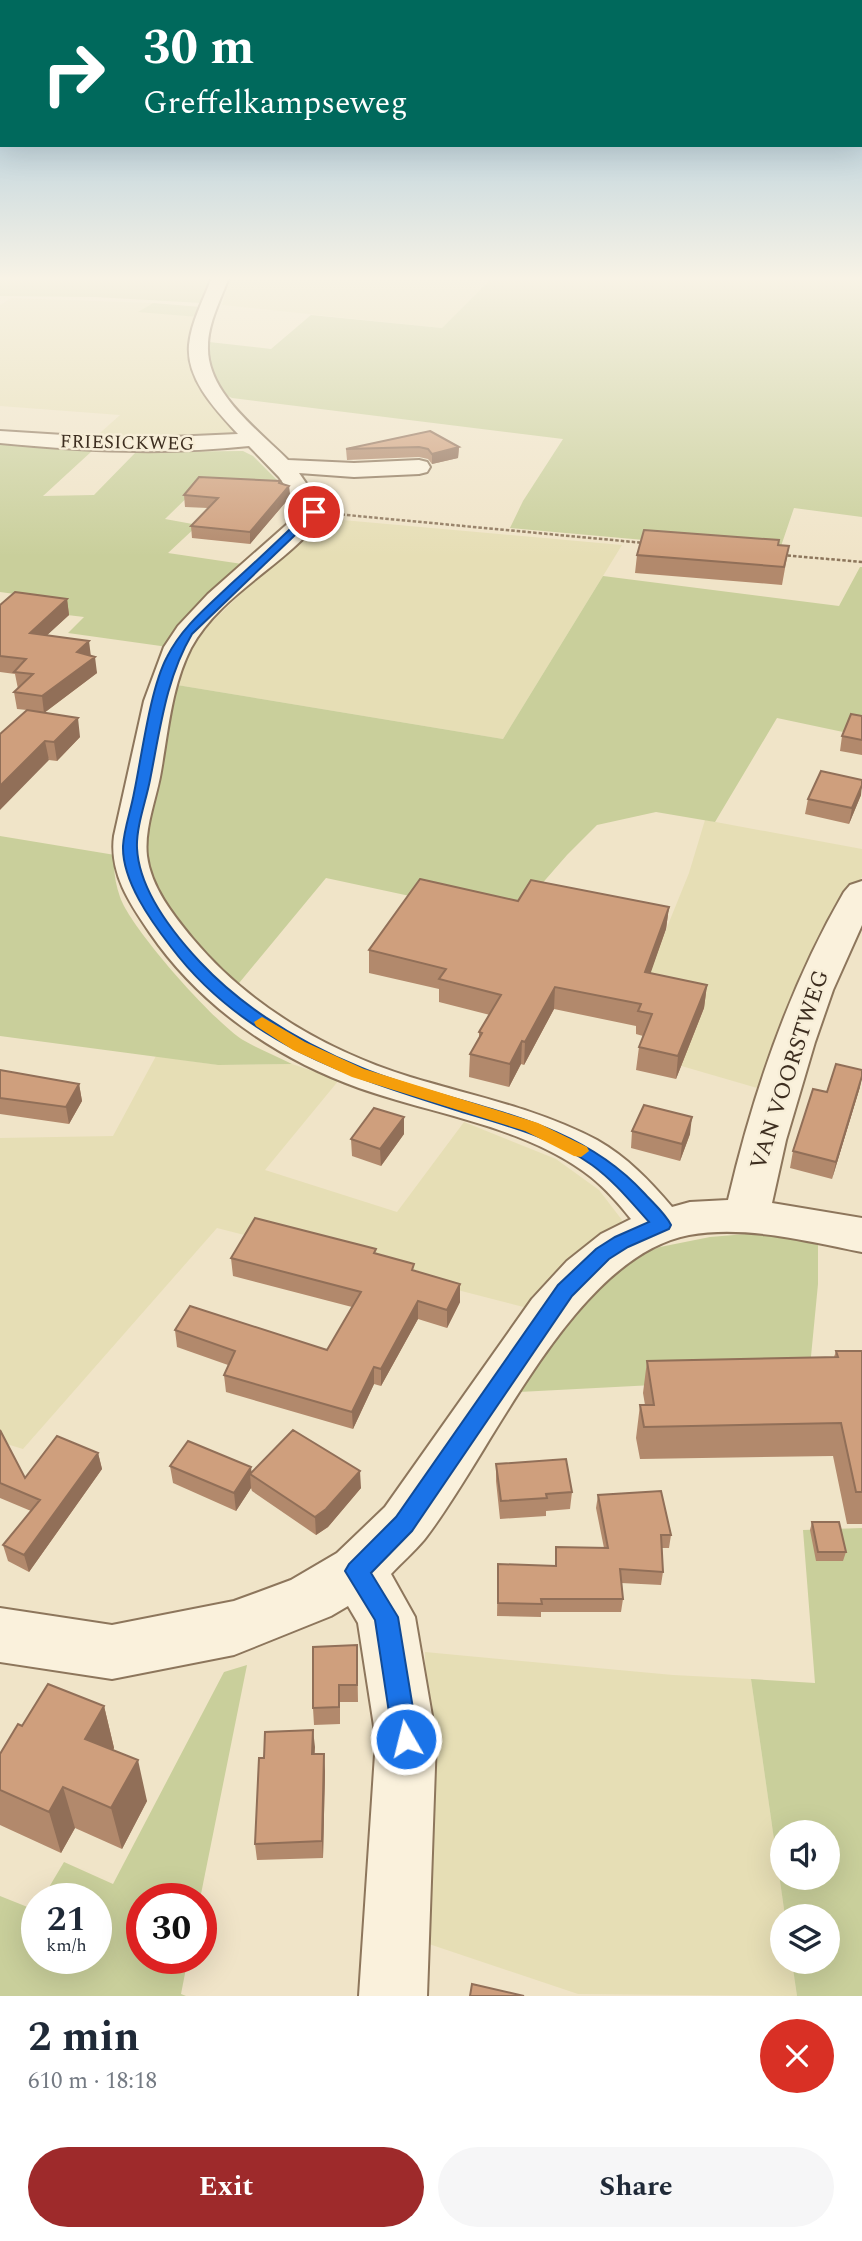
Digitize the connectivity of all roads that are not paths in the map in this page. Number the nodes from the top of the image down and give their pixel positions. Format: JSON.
{"nodes":[{"id":1,"x":203,"y":370,"type":"edge"},
{"id":2,"x":0,"y":437,"type":"edge"},
{"id":3,"x":254,"y":439,"type":"junction"},
{"id":4,"x":283,"y":467,"type":"junction"},
{"id":5,"x":419,"y":467,"type":"dead end"},
{"id":6,"x":862,"y":892,"type":"edge"},
{"id":7,"x":747,"y":1215,"type":"junction"},
{"id":8,"x":662,"y":1225,"type":"junction"},
{"id":9,"x":862,"y":1235,"type":"edge"},
{"id":10,"x":357,"y":1571,"type":"junction"},
{"id":11,"x":0,"y":1635,"type":"edge"},
{"id":12,"x":393,"y":1996,"type":"edge"}],
"edges":[{"from":1,"to":3,"type":"street"},
{"from":2,"to":3,"type":"street","name":"FRIESICKWEG"},
{"from":3,"to":4,"type":"street"},
{"from":4,"to":5,"type":"street"},
{"from":4,"to":8,"type":"street"},
{"from":6,"to":7,"type":"street","name":"VAN VOORSTWEG"},
{"from":7,"to":8,"type":"street"},
{"from":7,"to":9,"type":"street"},
{"from":8,"to":10,"type":"street"},
{"from":10,"to":11,"type":"street"},
{"from":10,"to":12,"type":"street"}]}
